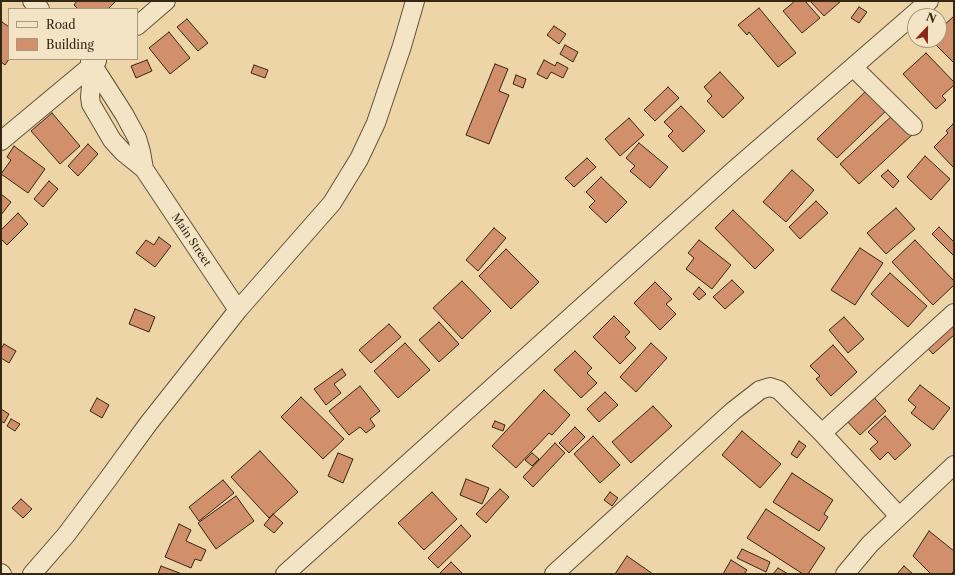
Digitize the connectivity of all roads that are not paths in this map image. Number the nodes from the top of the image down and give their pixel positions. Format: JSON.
{"nodes":[{"id":1,"x":166,"y":1,"type":"edge"},
{"id":2,"x":415,"y":1,"type":"edge"},
{"id":3,"x":929,"y":1,"type":"edge"},
{"id":4,"x":138,"y":25,"type":"edge"},
{"id":5,"x":93,"y":61,"type":"edge"},
{"id":6,"x":853,"y":67,"type":"junction"},
{"id":7,"x":913,"y":126,"type":"dead end"},
{"id":8,"x":1,"y":141,"type":"edge"},
{"id":9,"x":238,"y":310,"type":"junction"},
{"id":10,"x":954,"y":313,"type":"edge"},
{"id":11,"x":822,"y":434,"type":"junction"},
{"id":12,"x":954,"y":465,"type":"edge"},
{"id":13,"x":899,"y":516,"type":"junction"},
{"id":14,"x":32,"y":574,"type":"edge"},
{"id":15,"x":285,"y":574,"type":"edge"},
{"id":16,"x":554,"y":574,"type":"edge"},
{"id":17,"x":845,"y":574,"type":"edge"}],
"edges":[{"from":1,"to":4,"type":"street"},
{"from":2,"to":9,"type":"street"},
{"from":3,"to":6,"type":"street"},
{"from":5,"to":8,"type":"street"},
{"from":5,"to":9,"type":"street","name":"Main Street"},
{"from":6,"to":7,"type":"street"},
{"from":6,"to":15,"type":"street"},
{"from":9,"to":14,"type":"street"},
{"from":10,"to":11,"type":"street"},
{"from":11,"to":13,"type":"street"},
{"from":11,"to":16,"type":"street"},
{"from":12,"to":13,"type":"street"},
{"from":13,"to":17,"type":"street"}]}
